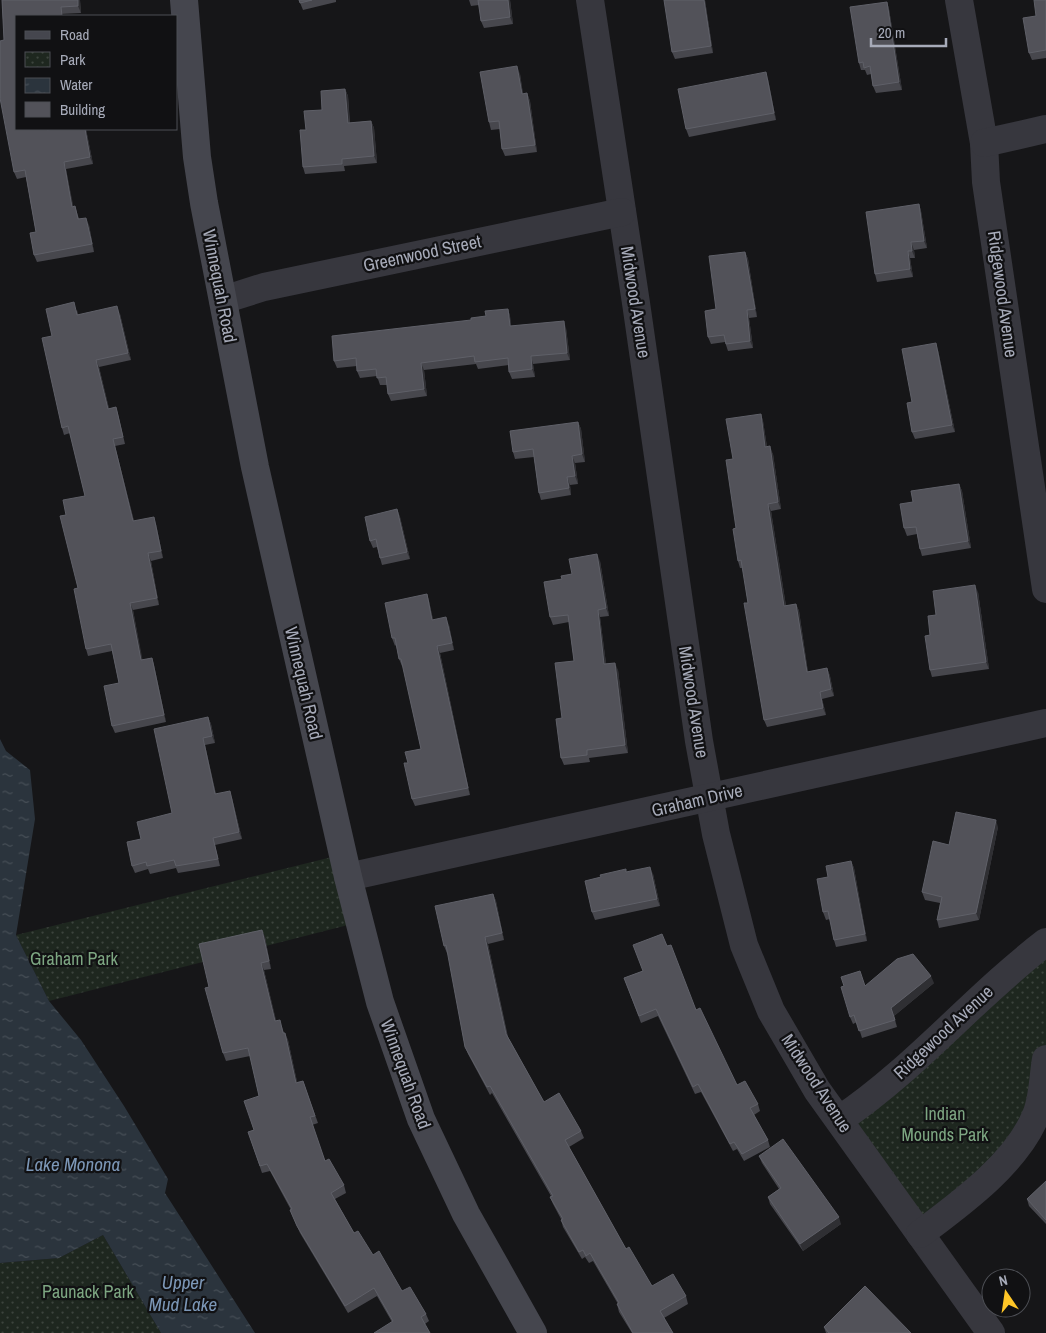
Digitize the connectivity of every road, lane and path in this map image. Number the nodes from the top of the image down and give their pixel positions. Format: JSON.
{"nodes":[{"id":1,"x":184,"y":0,"type":"edge"},
{"id":2,"x":590,"y":0,"type":"edge"},
{"id":3,"x":959,"y":0,"type":"edge"},
{"id":4,"x":1046,"y":129,"type":"edge"},
{"id":5,"x":984,"y":143,"type":"junction"},
{"id":6,"x":622,"y":212,"type":"junction"},
{"id":7,"x":223,"y":300,"type":"junction"},
{"id":8,"x":1046,"y":589,"type":"edge"},
{"id":9,"x":1046,"y":723,"type":"edge"},
{"id":10,"x":709,"y":797,"type":"junction"},
{"id":11,"x":348,"y":876,"type":"junction"},
{"id":12,"x":1046,"y":942,"type":"edge"},
{"id":13,"x":1046,"y":1059,"type":"edge"},
{"id":14,"x":839,"y":1120,"type":"junction"},
{"id":15,"x":920,"y":1234,"type":"junction"},
{"id":16,"x":533,"y":1333,"type":"edge"},
{"id":17,"x":992,"y":1333,"type":"edge"}],
"edges":[{"from":1,"to":7,"type":"street","name":"Winnequah Road"},
{"from":2,"to":6,"type":"street","name":"Midwood Avenue"},
{"from":3,"to":5,"type":"street","name":"Ridgewood Avenue"},
{"from":4,"to":5,"type":"street"},
{"from":5,"to":8,"type":"street","name":"Ridgewood Avenue"},
{"from":6,"to":7,"type":"street","name":"Greenwood Street"},
{"from":6,"to":10,"type":"street","name":"Midwood Avenue"},
{"from":7,"to":11,"type":"street","name":"Winnequah Road"},
{"from":9,"to":10,"type":"street","name":"Graham Drive"},
{"from":10,"to":11,"type":"street","name":"Graham Drive"},
{"from":10,"to":14,"type":"street","name":"Midwood Avenue"},
{"from":11,"to":16,"type":"street","name":"Winnequah Road"},
{"from":12,"to":14,"type":"street","name":"Ridgewood Avenue"},
{"from":13,"to":15,"type":"street"},
{"from":14,"to":15,"type":"street","name":"Midwood Avenue"},
{"from":15,"to":17,"type":"street","name":"Midwood Avenue"}]}
